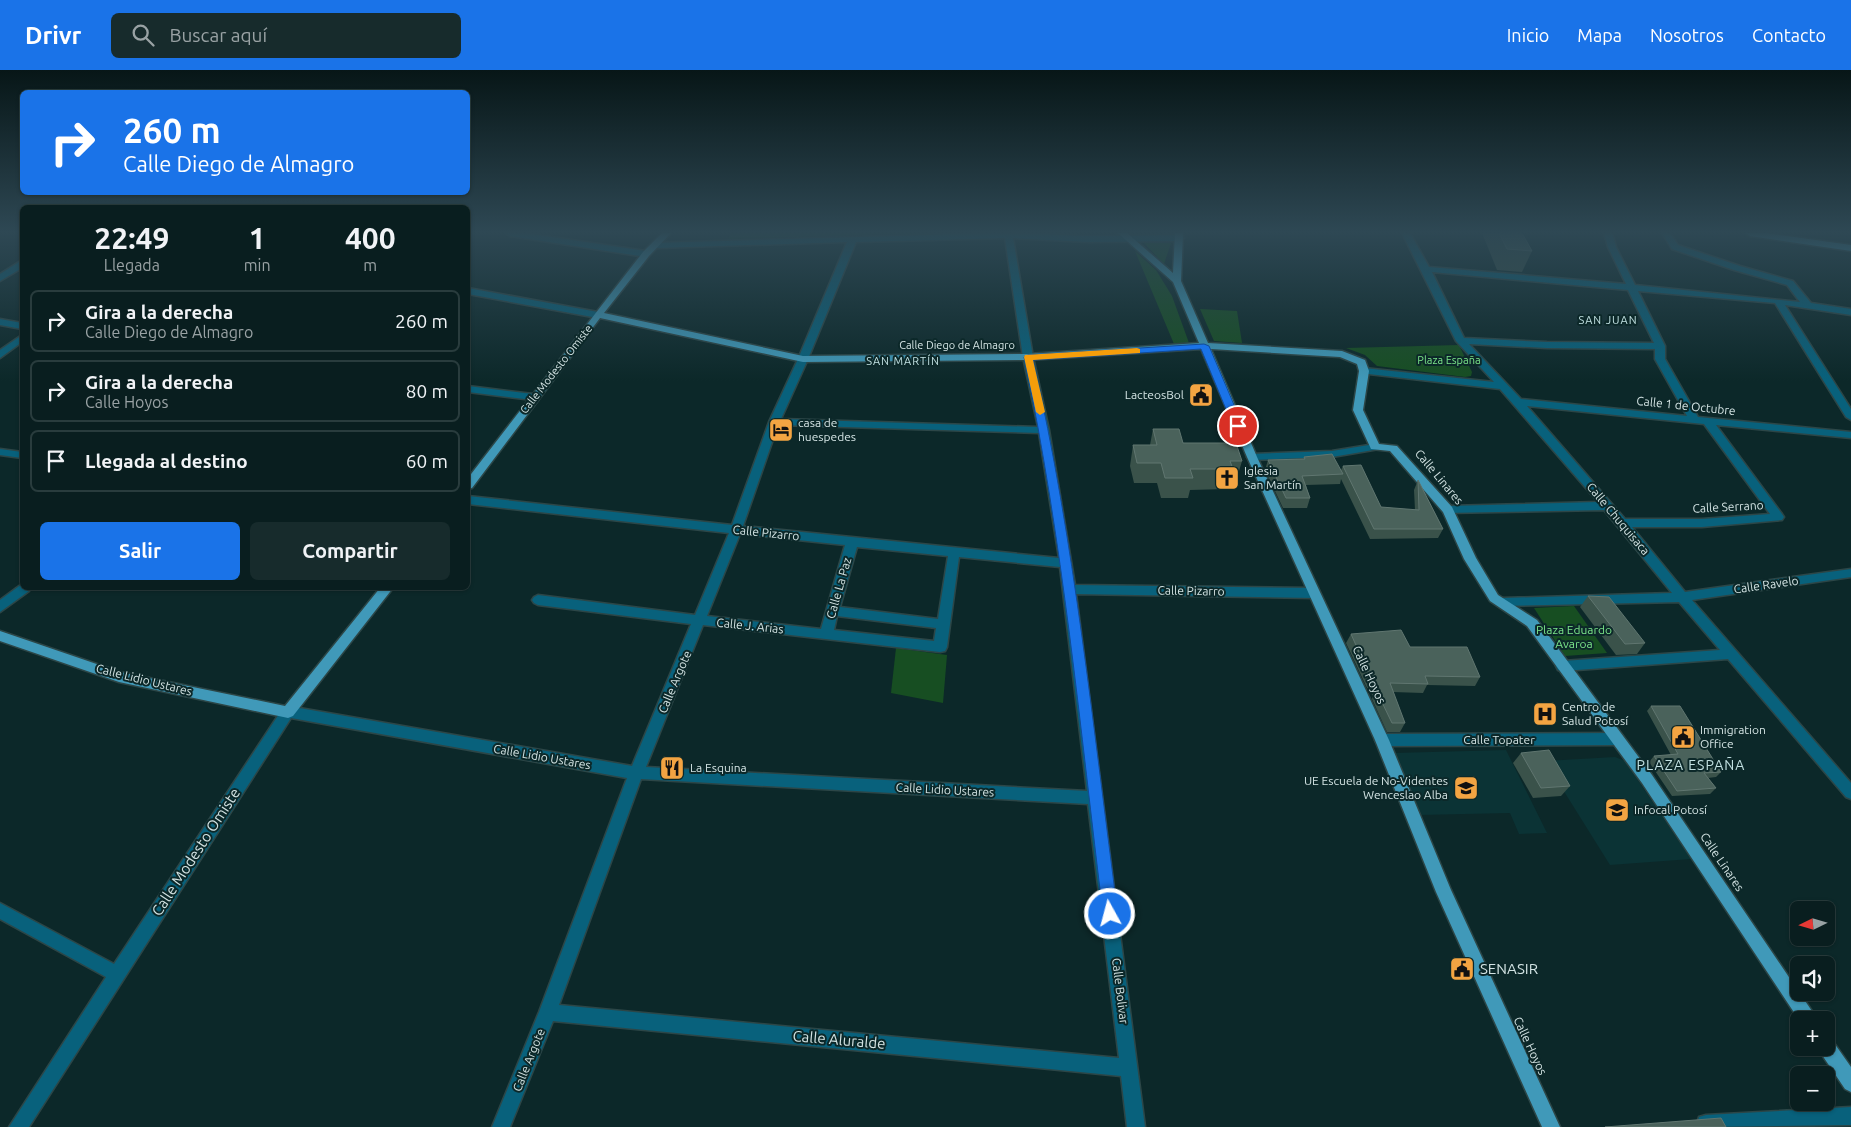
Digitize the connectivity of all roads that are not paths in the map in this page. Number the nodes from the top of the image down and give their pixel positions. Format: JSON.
{"nodes":[{"id":1,"x":624,"y":282,"type":"edge"},
{"id":2,"x":835,"y":282,"type":"edge"},
{"id":3,"x":1016,"y":282,"type":"edge"},
{"id":4,"x":1178,"y":282,"type":"edge"},
{"id":5,"x":1432,"y":282,"type":"edge"},
{"id":6,"x":1575,"y":282,"type":"edge"},
{"id":7,"x":1630,"y":282,"type":"edge"},
{"id":8,"x":1788,"y":282,"type":"edge"},
{"id":9,"x":1632,"y":287,"type":"junction"},
{"id":10,"x":470,"y":291,"type":"edge"},
{"id":11,"x":1778,"y":302,"type":"junction"},
{"id":12,"x":1809,"y":307,"type":"junction"},
{"id":13,"x":1851,"y":312,"type":"edge"},
{"id":14,"x":598,"y":315,"type":"junction"},
{"id":15,"x":0,"y":322,"type":"edge"},
{"id":16,"x":20,"y":326,"type":"edge"},
{"id":17,"x":20,"y":340,"type":"edge"},
{"id":18,"x":1462,"y":341,"type":"junction"},
{"id":19,"x":1204,"y":346,"type":"junction"},
{"id":20,"x":1660,"y":346,"type":"junction"},
{"id":21,"x":0,"y":355,"type":"edge"},
{"id":22,"x":1028,"y":357,"type":"junction"},
{"id":23,"x":803,"y":359,"type":"junction"},
{"id":24,"x":1364,"y":372,"type":"junction"},
{"id":25,"x":1503,"y":386,"type":"junction"},
{"id":26,"x":470,"y":389,"type":"edge"},
{"id":27,"x":533,"y":397,"type":"junction"},
{"id":28,"x":1518,"y":402,"type":"junction"},
{"id":29,"x":1851,"y":417,"type":"edge"},
{"id":30,"x":1694,"y":419,"type":"junction"},
{"id":31,"x":774,"y":422,"type":"junction"},
{"id":32,"x":1708,"y":422,"type":"junction"},
{"id":33,"x":1044,"y":430,"type":"junction"},
{"id":34,"x":1851,"y":435,"type":"edge"},
{"id":35,"x":1375,"y":447,"type":"junction"},
{"id":36,"x":0,"y":452,"type":"edge"},
{"id":37,"x":20,"y":455,"type":"edge"},
{"id":38,"x":1252,"y":457,"type":"junction"},
{"id":39,"x":470,"y":482,"type":"edge"},
{"id":40,"x":470,"y":500,"type":"edge"},
{"id":41,"x":1607,"y":506,"type":"junction"},
{"id":42,"x":1448,"y":510,"type":"junction"},
{"id":43,"x":1622,"y":523,"type":"junction"},
{"id":44,"x":736,"y":530,"type":"junction"},
{"id":45,"x":852,"y":542,"type":"junction"},
{"id":46,"x":954,"y":553,"type":"junction"},
{"id":47,"x":1066,"y":563,"type":"junction"},
{"id":48,"x":1851,"y":573,"type":"edge"},
{"id":49,"x":1068,"y":589,"type":"junction"},
{"id":50,"x":22,"y":590,"type":"edge"},
{"id":51,"x":385,"y":590,"type":"edge"},
{"id":52,"x":1314,"y":593,"type":"junction"},
{"id":53,"x":1682,"y":597,"type":"junction"},
{"id":54,"x":538,"y":600,"type":"dead end"},
{"id":55,"x":1502,"y":603,"type":"junction"},
{"id":56,"x":0,"y":607,"type":"edge"},
{"id":57,"x":832,"y":610,"type":"junction"},
{"id":58,"x":700,"y":620,"type":"junction"},
{"id":59,"x":943,"y":624,"type":"junction"},
{"id":60,"x":826,"y":634,"type":"junction"},
{"id":61,"x":0,"y":636,"type":"edge"},
{"id":62,"x":1731,"y":654,"type":"junction"},
{"id":63,"x":1562,"y":666,"type":"junction"},
{"id":64,"x":288,"y":712,"type":"junction"},
{"id":65,"x":1617,"y":739,"type":"junction"},
{"id":66,"x":1382,"y":740,"type":"junction"},
{"id":67,"x":636,"y":773,"type":"junction"},
{"id":68,"x":1851,"y":792,"type":"edge"},
{"id":69,"x":1096,"y":798,"type":"junction"},
{"id":70,"x":0,"y":912,"type":"edge"},
{"id":71,"x":116,"y":974,"type":"junction"},
{"id":72,"x":1803,"y":1011,"type":"edge"},
{"id":73,"x":548,"y":1012,"type":"junction"},
{"id":74,"x":1833,"y":1056,"type":"edge"},
{"id":75,"x":1130,"y":1068,"type":"junction"},
{"id":76,"x":1851,"y":1083,"type":"edge"},
{"id":77,"x":1851,"y":1116,"type":"edge"},
{"id":78,"x":1692,"y":1125,"type":"edge"},
{"id":79,"x":18,"y":1127,"type":"edge"},
{"id":80,"x":501,"y":1127,"type":"edge"},
{"id":81,"x":1136,"y":1127,"type":"edge"},
{"id":82,"x":1551,"y":1127,"type":"edge"}],
"edges":[{"from":1,"to":14,"type":"main road","name":"Calle Modesto Omiste"},
{"from":2,"to":23,"type":"street","name":"Calle Argote"},
{"from":3,"to":22,"type":"street","name":"Calle Bolivar"},
{"from":4,"to":19,"type":"main road","name":"Calle Hoyos"},
{"from":5,"to":18,"type":"street","name":"Calle Chuquisaca"},
{"from":6,"to":9,"type":"street"},
{"from":7,"to":9,"type":"street"},
{"from":8,"to":12,"type":"street"},
{"from":9,"to":11,"type":"street"},
{"from":9,"to":20,"type":"street"},
{"from":10,"to":14,"type":"street","name":"Calle Diego de Almagro"},
{"from":11,"to":12,"type":"street"},
{"from":11,"to":29,"type":"street"},
{"from":12,"to":13,"type":"street"},
{"from":14,"to":23,"type":"main road","name":"Calle Diego de Almagro"},
{"from":14,"to":27,"type":"main road","name":"Calle Modesto Omiste"},
{"from":15,"to":16,"type":"street"},
{"from":17,"to":21,"type":"street"},
{"from":18,"to":20,"type":"street"},
{"from":18,"to":25,"type":"street","name":"Calle Chuquisaca"},
{"from":19,"to":22,"type":"main road","name":"Calle Diego de Almagro"},
{"from":19,"to":24,"type":"main road","name":"Calle Diego de Almagro"},
{"from":19,"to":38,"type":"main road","name":"Calle Hoyos"},
{"from":20,"to":30,"type":"street"},
{"from":22,"to":23,"type":"main road","name":"Calle Diego de Almagro"},
{"from":22,"to":33,"type":"street","name":"Calle Bolivar"},
{"from":23,"to":31,"type":"street","name":"Calle Argote"},
{"from":24,"to":25,"type":"street"},
{"from":24,"to":35,"type":"main road"},
{"from":25,"to":28,"type":"street","name":"Calle Chuquisaca"},
{"from":26,"to":27,"type":"street"},
{"from":27,"to":39,"type":"main road","name":"Calle Modesto Omiste"},
{"from":28,"to":30,"type":"street","name":"Calle 1 de Octubre"},
{"from":28,"to":41,"type":"street","name":"Calle Chuquisaca"},
{"from":30,"to":32,"type":"street","name":"Calle 1 de Octubre"},
{"from":31,"to":33,"type":"street"},
{"from":31,"to":44,"type":"street","name":"Calle Argote"},
{"from":32,"to":34,"type":"street","name":"Calle 1 de Octubre"},
{"from":32,"to":43,"type":"street","name":"Calle Serrano"},
{"from":33,"to":47,"type":"street","name":"Calle Bolivar"},
{"from":35,"to":38,"type":"street"},
{"from":35,"to":42,"type":"main road","name":"Calle Linares"},
{"from":36,"to":37,"type":"street"},
{"from":38,"to":52,"type":"main road","name":"Calle Hoyos"},
{"from":40,"to":44,"type":"street","name":"Calle Pizarro"},
{"from":41,"to":42,"type":"street"},
{"from":41,"to":43,"type":"street","name":"Calle Chuquisaca"},
{"from":42,"to":55,"type":"main road","name":"Calle Linares"},
{"from":43,"to":53,"type":"street","name":"Calle Chuquisaca"},
{"from":44,"to":45,"type":"street","name":"Calle Pizarro"},
{"from":44,"to":58,"type":"street","name":"Calle Argote"},
{"from":45,"to":46,"type":"street","name":"Calle Pizarro"},
{"from":45,"to":57,"type":"street","name":"Calle La Paz"},
{"from":46,"to":47,"type":"street","name":"Calle Pizarro"},
{"from":46,"to":59,"type":"street","name":"Calle J. Arias"},
{"from":47,"to":49,"type":"street","name":"Calle Bolivar"},
{"from":48,"to":53,"type":"street","name":"Calle Ravelo"},
{"from":49,"to":52,"type":"street","name":"Calle Pizarro"},
{"from":49,"to":69,"type":"street","name":"Calle Bolivar"},
{"from":50,"to":56,"type":"street"},
{"from":51,"to":64,"type":"main road","name":"Calle Modesto Omiste"},
{"from":52,"to":66,"type":"main road","name":"Calle Hoyos"},
{"from":53,"to":55,"type":"street","name":"Calle Ravelo"},
{"from":53,"to":62,"type":"street","name":"Calle Chuquisaca"},
{"from":54,"to":58,"type":"street","name":"Calle J. Arias"},
{"from":55,"to":63,"type":"main road","name":"Calle Linares"},
{"from":57,"to":59,"type":"street"},
{"from":57,"to":60,"type":"street","name":"Calle La Paz"},
{"from":58,"to":60,"type":"street","name":"Calle J. Arias"},
{"from":58,"to":67,"type":"street","name":"Calle Argote"},
{"from":59,"to":60,"type":"street","name":"Calle J. Arias"},
{"from":61,"to":64,"type":"main road","name":"Calle Lidio Ustares"},
{"from":62,"to":63,"type":"street"},
{"from":62,"to":68,"type":"street","name":"Calle Chuquisaca"},
{"from":63,"to":65,"type":"main road","name":"Calle Linares"},
{"from":64,"to":67,"type":"street","name":"Calle Lidio Ustares"},
{"from":64,"to":71,"type":"street","name":"Calle Modesto Omiste"},
{"from":65,"to":66,"type":"street","name":"Calle Topater"},
{"from":65,"to":72,"type":"main road","name":"Calle Linares"},
{"from":66,"to":82,"type":"main road","name":"Calle Hoyos"},
{"from":67,"to":69,"type":"street","name":"Calle Lidio Ustares"},
{"from":67,"to":73,"type":"street","name":"Calle Argote"},
{"from":69,"to":75,"type":"street","name":"Calle Bolivar"},
{"from":70,"to":71,"type":"street"},
{"from":71,"to":79,"type":"street","name":"Calle Modesto Omiste"},
{"from":73,"to":75,"type":"street","name":"Calle Aluralde"},
{"from":73,"to":80,"type":"street","name":"Calle Argote"},
{"from":74,"to":76,"type":"main road"},
{"from":75,"to":81,"type":"street","name":"Calle Bolivar"},
{"from":77,"to":78,"type":"street"}]}
